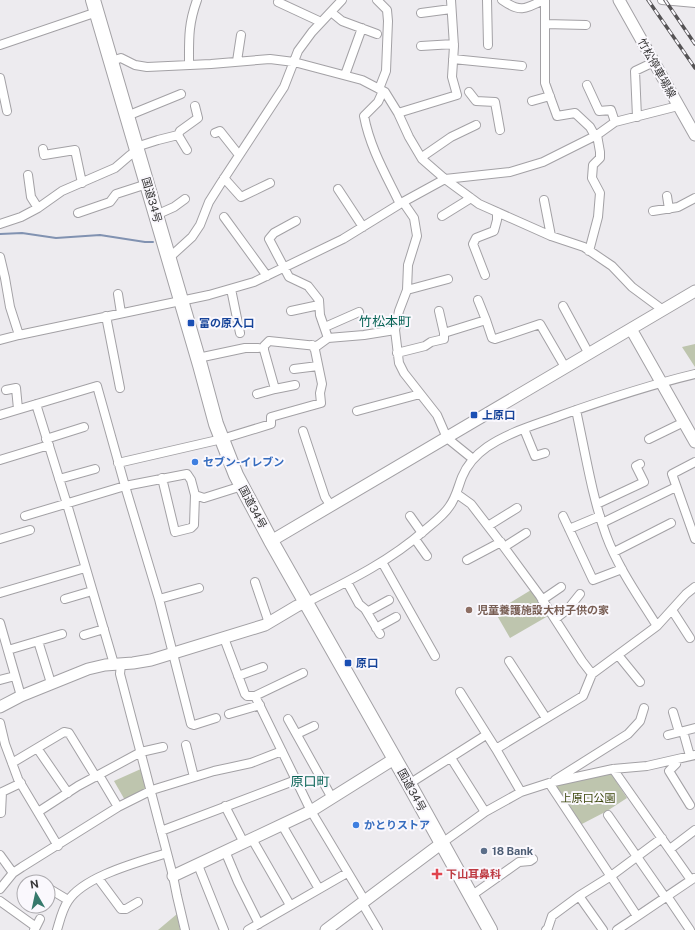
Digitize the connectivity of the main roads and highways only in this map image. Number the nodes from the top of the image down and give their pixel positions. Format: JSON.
{"nodes":[{"id":1,"x":95,"y":6,"type":"edge"},
{"id":2,"x":490,"y":930,"type":"edge"}],
"edges":[{"from":1,"to":2,"type":"highway","name":"国道34号"}]}
